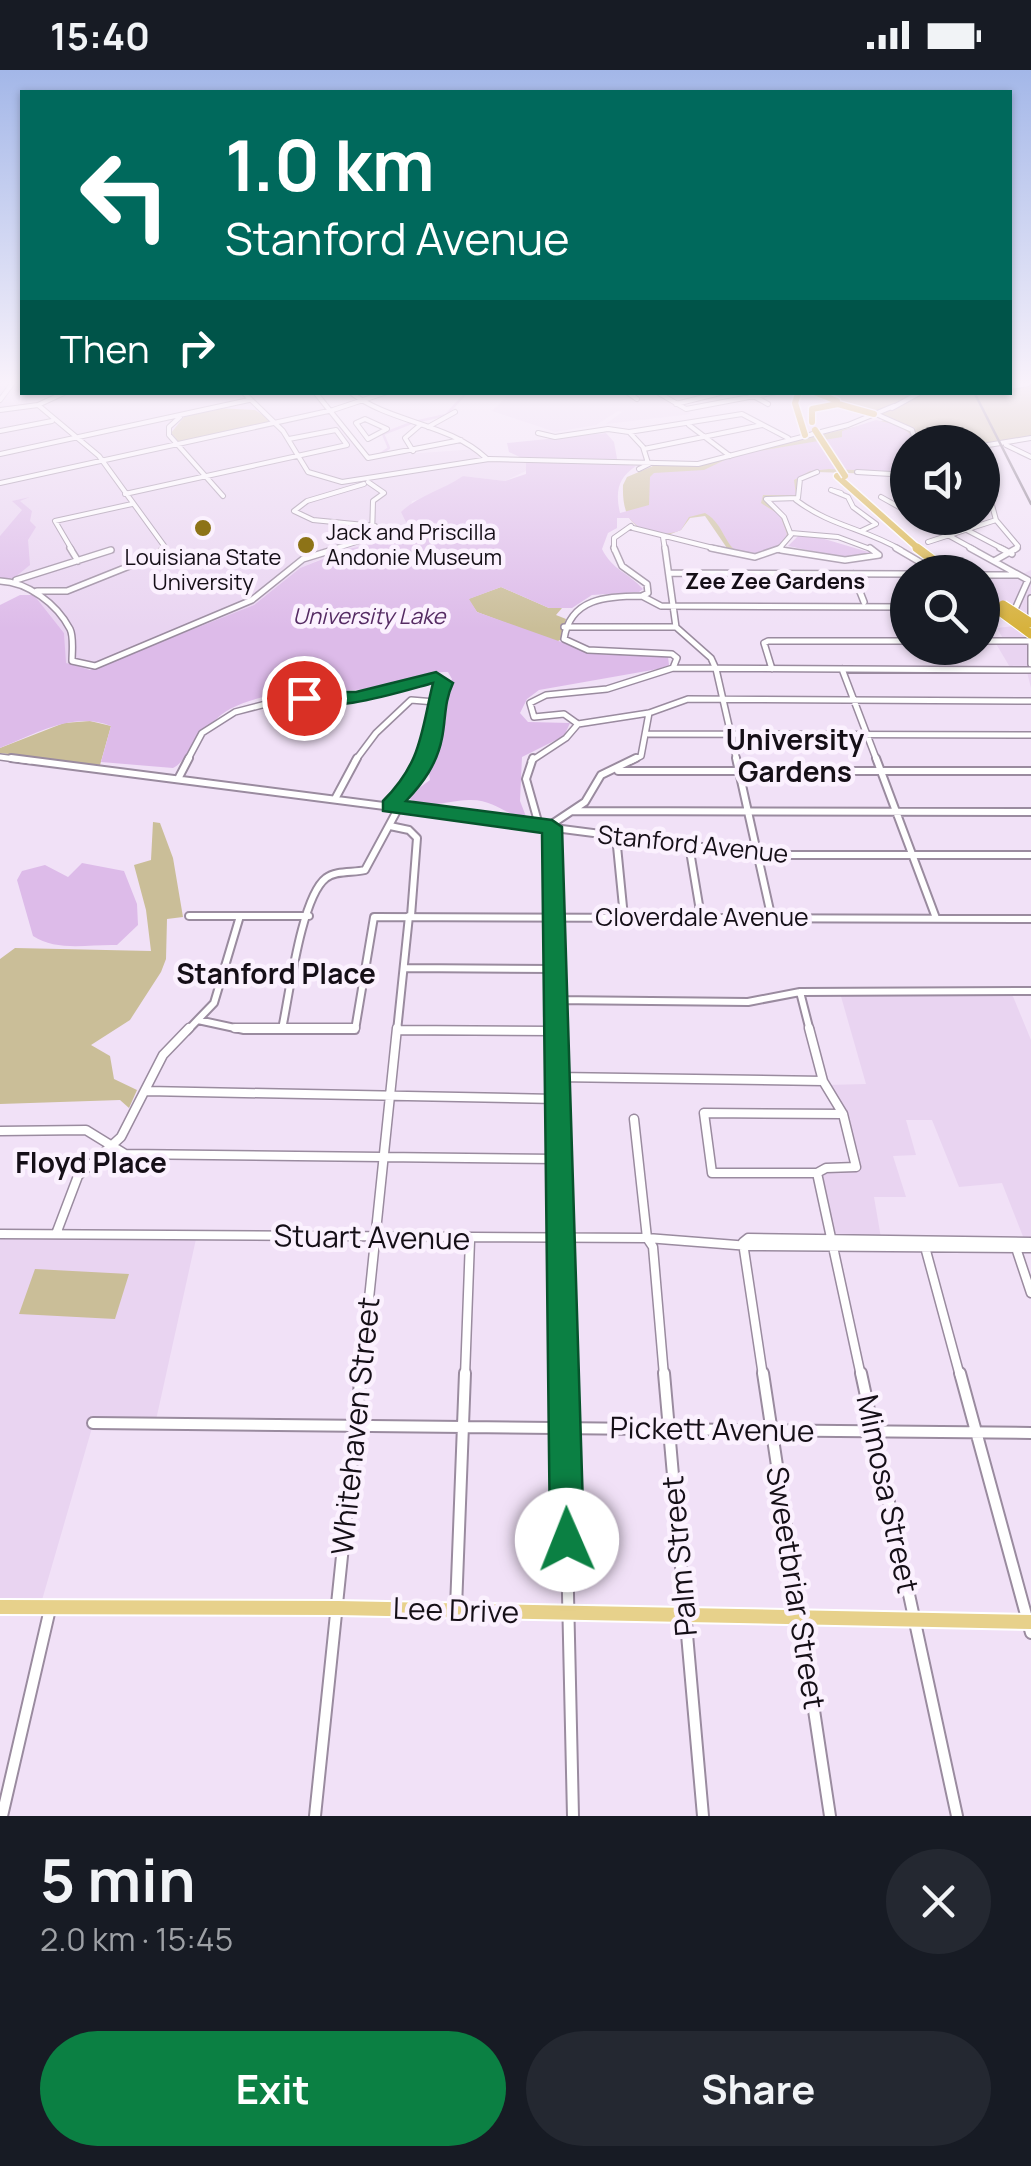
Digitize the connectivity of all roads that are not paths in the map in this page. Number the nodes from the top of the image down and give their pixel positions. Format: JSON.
{"nodes":[{"id":1,"x":78,"y":465,"type":"edge"},
{"id":2,"x":106,"y":465,"type":"edge"},
{"id":3,"x":196,"y":465,"type":"edge"},
{"id":4,"x":255,"y":465,"type":"edge"},
{"id":5,"x":307,"y":465,"type":"edge"},
{"id":6,"x":447,"y":465,"type":"edge"},
{"id":7,"x":640,"y":465,"type":"edge"},
{"id":8,"x":659,"y":465,"type":"edge"},
{"id":9,"x":834,"y":465,"type":"edge"},
{"id":10,"x":645,"y":467,"type":"joint"},
{"id":11,"x":817,"y":472,"type":"dead end"},
{"id":12,"x":857,"y":472,"type":"dead end"},
{"id":13,"x":890,"y":473,"type":"edge"},
{"id":14,"x":205,"y":476,"type":"junction"},
{"id":15,"x":841,"y":476,"type":"junction"},
{"id":16,"x":363,"y":482,"type":"junction"},
{"id":17,"x":0,"y":483,"type":"edge"},
{"id":18,"x":841,"y":493,"type":"dead end"},
{"id":19,"x":126,"y":494,"type":"junction"},
{"id":20,"x":222,"y":496,"type":"dead end"},
{"id":21,"x":880,"y":497,"type":"dead end"},
{"id":22,"x":795,"y":499,"type":"junction"},
{"id":23,"x":133,"y":503,"type":"junction"},
{"id":24,"x":890,"y":503,"type":"edge"},
{"id":25,"x":1000,"y":524,"type":"edge"},
{"id":26,"x":375,"y":526,"type":"junction"},
{"id":27,"x":860,"y":531,"type":"junction"},
{"id":28,"x":791,"y":533,"type":"junction"},
{"id":29,"x":948,"y":535,"type":"joint"},
{"id":30,"x":977,"y":535,"type":"edge"},
{"id":31,"x":662,"y":537,"type":"junction"},
{"id":32,"x":928,"y":542,"type":"dead end"},
{"id":33,"x":783,"y":547,"type":"junction"},
{"id":34,"x":111,"y":550,"type":"dead end"},
{"id":35,"x":1013,"y":554,"type":"junction"},
{"id":36,"x":909,"y":555,"type":"edge"},
{"id":37,"x":928,"y":555,"type":"edge"},
{"id":38,"x":935,"y":555,"type":"edge"},
{"id":39,"x":982,"y":555,"type":"edge"},
{"id":40,"x":1000,"y":559,"type":"edge"},
{"id":41,"x":78,"y":560,"type":"junction"},
{"id":42,"x":1000,"y":565,"type":"edge"},
{"id":43,"x":670,"y":573,"type":"junction"},
{"id":44,"x":853,"y":574,"type":"junction"},
{"id":45,"x":890,"y":574,"type":"edge"},
{"id":46,"x":1000,"y":574,"type":"edge"},
{"id":47,"x":1018,"y":575,"type":"junction"},
{"id":48,"x":15,"y":580,"type":"junction"},
{"id":49,"x":0,"y":581,"type":"edge"},
{"id":50,"x":33,"y":589,"type":"junction"},
{"id":51,"x":642,"y":596,"type":"junction"},
{"id":52,"x":1031,"y":598,"type":"edge"},
{"id":53,"x":864,"y":602,"type":"dead end"},
{"id":54,"x":1000,"y":603,"type":"edge"},
{"id":55,"x":673,"y":606,"type":"junction"},
{"id":56,"x":890,"y":607,"type":"edge"},
{"id":57,"x":1016,"y":607,"type":"junction"},
{"id":58,"x":1030,"y":607,"type":"edge"},
{"id":59,"x":1000,"y":610,"type":"edge"},
{"id":60,"x":564,"y":627,"type":"junction"},
{"id":61,"x":676,"y":627,"type":"junction"},
{"id":62,"x":1030,"y":630,"type":"edge"},
{"id":63,"x":1000,"y":638,"type":"edge"},
{"id":64,"x":890,"y":641,"type":"edge"},
{"id":65,"x":1031,"y":667,"type":"edge"},
{"id":66,"x":673,"y":668,"type":"junction"},
{"id":67,"x":716,"y":669,"type":"junction"},
{"id":68,"x":772,"y":669,"type":"junction"},
{"id":69,"x":842,"y":669,"type":"junction"},
{"id":70,"x":723,"y":700,"type":"junction"},
{"id":71,"x":853,"y":700,"type":"junction"},
{"id":72,"x":1031,"y":701,"type":"edge"},
{"id":73,"x":435,"y":702,"type":"junction"},
{"id":74,"x":650,"y":713,"type":"junction"},
{"id":75,"x":578,"y":724,"type":"junction"},
{"id":76,"x":648,"y":734,"type":"junction"},
{"id":77,"x":730,"y":734,"type":"junction"},
{"id":78,"x":866,"y":734,"type":"junction"},
{"id":79,"x":1031,"y":735,"type":"edge"},
{"id":80,"x":0,"y":756,"type":"edge"},
{"id":81,"x":612,"y":771,"type":"junction"},
{"id":82,"x":739,"y":771,"type":"junction"},
{"id":83,"x":1031,"y":771,"type":"edge"},
{"id":84,"x":880,"y":772,"type":"junction"},
{"id":85,"x":178,"y":778,"type":"junction"},
{"id":86,"x":336,"y":799,"type":"junction"},
{"id":87,"x":394,"y":807,"type":"junction"},
{"id":88,"x":571,"y":811,"type":"junction"},
{"id":89,"x":748,"y":811,"type":"junction"},
{"id":90,"x":894,"y":812,"type":"junction"},
{"id":91,"x":1031,"y":812,"type":"edge"},
{"id":92,"x":390,"y":826,"type":"junction"},
{"id":93,"x":539,"y":826,"type":"junction"},
{"id":94,"x":552,"y":827,"type":"junction"},
{"id":95,"x":616,"y":836,"type":"junction"},
{"id":96,"x":690,"y":845,"type":"junction"},
{"id":97,"x":758,"y":854,"type":"junction"},
{"id":98,"x":1031,"y":855,"type":"edge"},
{"id":99,"x":911,"y":856,"type":"junction"},
{"id":100,"x":189,"y":916,"type":"dead end"},
{"id":101,"x":240,"y":916,"type":"junction"},
{"id":102,"x":309,"y":916,"type":"junction"},
{"id":103,"x":410,"y":916,"type":"junction"},
{"id":104,"x":771,"y":916,"type":"junction"},
{"id":105,"x":552,"y":917,"type":"junction"},
{"id":106,"x":624,"y":917,"type":"junction"},
{"id":107,"x":701,"y":918,"type":"junction"},
{"id":108,"x":936,"y":918,"type":"junction"},
{"id":109,"x":1031,"y":919,"type":"edge"},
{"id":110,"x":404,"y":968,"type":"junction"},
{"id":111,"x":554,"y":969,"type":"junction"},
{"id":112,"x":1031,"y":991,"type":"edge"},
{"id":113,"x":800,"y":992,"type":"junction"},
{"id":114,"x":554,"y":1000,"type":"junction"},
{"id":115,"x":198,"y":1020,"type":"junction"},
{"id":116,"x":282,"y":1029,"type":"junction"},
{"id":117,"x":398,"y":1030,"type":"junction"},
{"id":118,"x":556,"y":1031,"type":"junction"},
{"id":119,"x":557,"y":1077,"type":"junction"},
{"id":120,"x":822,"y":1081,"type":"junction"},
{"id":121,"x":147,"y":1091,"type":"junction"},
{"id":122,"x":391,"y":1096,"type":"junction"},
{"id":123,"x":556,"y":1099,"type":"junction"},
{"id":124,"x":843,"y":1114,"type":"junction"},
{"id":125,"x":634,"y":1119,"type":"dead end"},
{"id":126,"x":0,"y":1131,"type":"edge"},
{"id":127,"x":110,"y":1149,"type":"junction"},
{"id":128,"x":385,"y":1158,"type":"junction"},
{"id":129,"x":557,"y":1159,"type":"junction"},
{"id":130,"x":817,"y":1173,"type":"junction"},
{"id":131,"x":0,"y":1234,"type":"edge"},
{"id":132,"x":56,"y":1234,"type":"junction"},
{"id":133,"x":376,"y":1238,"type":"junction"},
{"id":134,"x":647,"y":1238,"type":"junction"},
{"id":135,"x":561,"y":1239,"type":"junction"},
{"id":136,"x":470,"y":1240,"type":"junction"},
{"id":137,"x":743,"y":1242,"type":"junction"},
{"id":138,"x":834,"y":1243,"type":"junction"},
{"id":139,"x":1031,"y":1245,"type":"edge"},
{"id":140,"x":925,"y":1247,"type":"junction"},
{"id":141,"x":1016,"y":1248,"type":"junction"},
{"id":142,"x":1031,"y":1293,"type":"edge"},
{"id":143,"x":93,"y":1423,"type":"dead end"},
{"id":144,"x":354,"y":1426,"type":"junction"},
{"id":145,"x":463,"y":1428,"type":"junction"},
{"id":146,"x":565,"y":1428,"type":"junction"},
{"id":147,"x":669,"y":1429,"type":"junction"},
{"id":148,"x":770,"y":1430,"type":"junction"},
{"id":149,"x":873,"y":1432,"type":"junction"},
{"id":150,"x":976,"y":1434,"type":"junction"},
{"id":151,"x":1031,"y":1434,"type":"edge"},
{"id":152,"x":0,"y":1607,"type":"edge"},
{"id":153,"x":50,"y":1608,"type":"junction"},
{"id":154,"x":338,"y":1608,"type":"junction"},
{"id":155,"x":456,"y":1610,"type":"junction"},
{"id":156,"x":568,"y":1614,"type":"junction"},
{"id":157,"x":684,"y":1616,"type":"junction"},
{"id":158,"x":801,"y":1617,"type":"junction"},
{"id":159,"x":914,"y":1618,"type":"junction"},
{"id":160,"x":1030,"y":1625,"type":"edge"},
{"id":161,"x":2,"y":1816,"type":"edge"},
{"id":162,"x":315,"y":1816,"type":"edge"},
{"id":163,"x":573,"y":1816,"type":"edge"},
{"id":164,"x":703,"y":1816,"type":"edge"},
{"id":165,"x":830,"y":1816,"type":"edge"},
{"id":166,"x":956,"y":1816,"type":"edge"}],
"edges":[{"from":1,"to":17,"type":"street"},
{"from":2,"to":19,"type":"street"},
{"from":3,"to":14,"type":"street"},
{"from":4,"to":14,"type":"street"},
{"from":5,"to":16,"type":"street"},
{"from":6,"to":16,"type":"street"},
{"from":7,"to":10,"type":"street"},
{"from":8,"to":10,"type":"street"},
{"from":9,"to":15,"type":"highway","bridge":true},
{"from":11,"to":22,"type":"street"},
{"from":12,"to":13,"type":"street"},
{"from":14,"to":19,"type":"street"},
{"from":14,"to":20,"type":"street"},
{"from":15,"to":37,"type":"highway"},
{"from":15,"to":38,"type":"highway"},
{"from":16,"to":26,"type":"street"},
{"from":16,"to":26,"type":"street"},
{"from":18,"to":27,"type":"street"},
{"from":19,"to":23,"type":"street"},
{"from":21,"to":24,"type":"street"},
{"from":22,"to":27,"type":"street"},
{"from":22,"to":28,"type":"street"},
{"from":23,"to":41,"type":"street"},
{"from":23,"to":50,"type":"street"},
{"from":25,"to":35,"type":"street"},
{"from":26,"to":50,"type":"street"},
{"from":27,"to":36,"type":"street"},
{"from":28,"to":33,"type":"street"},
{"from":28,"to":33,"type":"street"},
{"from":29,"to":32,"type":"street"},
{"from":29,"to":39,"type":"street"},
{"from":30,"to":35,"type":"street"},
{"from":31,"to":33,"type":"street"},
{"from":31,"to":43,"type":"street"},
{"from":31,"to":51,"type":"street"},
{"from":34,"to":41,"type":"street"},
{"from":35,"to":40,"type":"street"},
{"from":41,"to":48,"type":"street"},
{"from":42,"to":47,"type":"street"},
{"from":43,"to":44,"type":"street"},
{"from":43,"to":55,"type":"street"},
{"from":44,"to":45,"type":"street"},
{"from":44,"to":53,"type":"street"},
{"from":46,"to":47,"type":"street"},
{"from":47,"to":57,"type":"street"},
{"from":48,"to":49,"type":"street"},
{"from":48,"to":50,"type":"street"},
{"from":51,"to":55,"type":"street"},
{"from":51,"to":60,"type":"street"},
{"from":52,"to":58,"type":"street"},
{"from":54,"to":57,"type":"street"},
{"from":55,"to":56,"type":"street"},
{"from":55,"to":61,"type":"street"},
{"from":57,"to":58,"type":"street"},
{"from":58,"to":62,"type":"street"},
{"from":59,"to":62,"type":"highway","bridge":true},
{"from":60,"to":61,"type":"street"},
{"from":60,"to":66,"type":"street"},
{"from":61,"to":67,"type":"street"},
{"from":62,"to":63,"type":"street"},
{"from":62,"to":65,"type":"street"},
{"from":64,"to":68,"type":"street"},
{"from":65,"to":69,"type":"street"},
{"from":66,"to":67,"type":"street"},
{"from":66,"to":75,"type":"street"},
{"from":67,"to":68,"type":"street"},
{"from":67,"to":70,"type":"street"},
{"from":68,"to":69,"type":"street"},
{"from":69,"to":71,"type":"street"},
{"from":70,"to":71,"type":"street"},
{"from":70,"to":74,"type":"street"},
{"from":70,"to":77,"type":"street"},
{"from":71,"to":72,"type":"street"},
{"from":71,"to":78,"type":"street"},
{"from":73,"to":85,"type":"street"},
{"from":73,"to":86,"type":"street"},
{"from":73,"to":87,"type":"street"},
{"from":74,"to":75,"type":"street"},
{"from":74,"to":76,"type":"street"},
{"from":75,"to":93,"type":"street"},
{"from":76,"to":77,"type":"street"},
{"from":76,"to":81,"type":"street"},
{"from":77,"to":78,"type":"street"},
{"from":77,"to":82,"type":"street"},
{"from":78,"to":79,"type":"street"},
{"from":78,"to":84,"type":"street"},
{"from":80,"to":85,"type":"street","name":"Stanford Avenue"},
{"from":81,"to":82,"type":"street"},
{"from":81,"to":88,"type":"street"},
{"from":82,"to":84,"type":"street"},
{"from":82,"to":89,"type":"street"},
{"from":83,"to":84,"type":"street"},
{"from":84,"to":90,"type":"street"},
{"from":85,"to":86,"type":"street","name":"Stanford Avenue"},
{"from":86,"to":87,"type":"street","name":"Stanford Avenue"},
{"from":87,"to":92,"type":"street"},
{"from":87,"to":93,"type":"street","name":"Stanford Avenue"},
{"from":88,"to":89,"type":"street"},
{"from":88,"to":94,"type":"street"},
{"from":89,"to":90,"type":"street"},
{"from":89,"to":97,"type":"street"},
{"from":90,"to":91,"type":"street"},
{"from":90,"to":99,"type":"street"},
{"from":92,"to":102,"type":"street"},
{"from":92,"to":103,"type":"street","name":"Whitehaven Street"},
{"from":93,"to":94,"type":"street","name":"Stanford Avenue"},
{"from":94,"to":95,"type":"street","name":"Stanford Avenue"},
{"from":94,"to":105,"type":"street"},
{"from":95,"to":96,"type":"street","name":"Stanford Avenue"},
{"from":95,"to":106,"type":"street"},
{"from":96,"to":97,"type":"street","name":"Stanford Avenue"},
{"from":96,"to":107,"type":"street"},
{"from":97,"to":99,"type":"street","name":"Stanford Avenue"},
{"from":97,"to":104,"type":"street"},
{"from":98,"to":99,"type":"street","name":"Stanford Avenue"},
{"from":99,"to":108,"type":"street"},
{"from":100,"to":101,"type":"street"},
{"from":101,"to":102,"type":"street"},
{"from":101,"to":115,"type":"street"},
{"from":102,"to":116,"type":"street"},
{"from":103,"to":105,"type":"street","name":"Cloverdale Avenue"},
{"from":103,"to":110,"type":"street","name":"Whitehaven Street"},
{"from":103,"to":116,"type":"street","name":"Cloverdale Avenue"},
{"from":104,"to":107,"type":"street","name":"Cloverdale Avenue"},
{"from":104,"to":108,"type":"street","name":"Cloverdale Avenue"},
{"from":105,"to":106,"type":"street","name":"Cloverdale Avenue"},
{"from":105,"to":111,"type":"street"},
{"from":106,"to":107,"type":"street","name":"Cloverdale Avenue"},
{"from":108,"to":109,"type":"street","name":"Cloverdale Avenue"},
{"from":110,"to":111,"type":"street"},
{"from":110,"to":117,"type":"street","name":"Whitehaven Street"},
{"from":111,"to":114,"type":"street"},
{"from":112,"to":113,"type":"street"},
{"from":113,"to":114,"type":"street"},
{"from":113,"to":120,"type":"street"},
{"from":114,"to":118,"type":"street"},
{"from":115,"to":116,"type":"street"},
{"from":115,"to":121,"type":"street"},
{"from":117,"to":118,"type":"street"},
{"from":117,"to":122,"type":"street","name":"Whitehaven Street"},
{"from":118,"to":119,"type":"street"},
{"from":119,"to":120,"type":"street"},
{"from":119,"to":123,"type":"street"},
{"from":120,"to":124,"type":"street"},
{"from":121,"to":122,"type":"street"},
{"from":121,"to":127,"type":"street"},
{"from":122,"to":123,"type":"street"},
{"from":122,"to":128,"type":"street","name":"Whitehaven Street"},
{"from":123,"to":129,"type":"street"},
{"from":124,"to":130,"type":"street"},
{"from":124,"to":130,"type":"street"},
{"from":125,"to":134,"type":"street","name":"Palm Street"},
{"from":126,"to":127,"type":"street"},
{"from":127,"to":128,"type":"street"},
{"from":127,"to":132,"type":"street"},
{"from":128,"to":129,"type":"street"},
{"from":128,"to":133,"type":"street","name":"Whitehaven Street"},
{"from":129,"to":135,"type":"street"},
{"from":130,"to":138,"type":"street","name":"Mimosa Street"},
{"from":131,"to":132,"type":"street","name":"Stuart Avenue"},
{"from":132,"to":133,"type":"street","name":"Stuart Avenue"},
{"from":133,"to":136,"type":"street","name":"Stuart Avenue"},
{"from":133,"to":144,"type":"street","name":"Whitehaven Street"},
{"from":134,"to":135,"type":"street","name":"Stuart Avenue"},
{"from":134,"to":137,"type":"street","name":"Stuart Avenue"},
{"from":134,"to":147,"type":"street","name":"Palm Street"},
{"from":135,"to":136,"type":"street","name":"Stuart Avenue"},
{"from":135,"to":146,"type":"street"},
{"from":136,"to":145,"type":"street"},
{"from":137,"to":138,"type":"street","name":"Stuart Avenue"},
{"from":137,"to":148,"type":"street","name":"Sweetbriar Street"},
{"from":138,"to":139,"type":"street","name":"Stuart Avenue"},
{"from":138,"to":140,"type":"street","name":"Stuart Avenue"},
{"from":138,"to":149,"type":"street","name":"Mimosa Street"},
{"from":139,"to":141,"type":"street","name":"Stuart Avenue"},
{"from":140,"to":141,"type":"street","name":"Stuart Avenue"},
{"from":140,"to":150,"type":"street"},
{"from":141,"to":142,"type":"street"},
{"from":143,"to":144,"type":"street","name":"Pickett Avenue"},
{"from":144,"to":145,"type":"street","name":"Pickett Avenue"},
{"from":144,"to":154,"type":"street","name":"Whitehaven Street"},
{"from":145,"to":146,"type":"street","name":"Pickett Avenue"},
{"from":145,"to":155,"type":"street"},
{"from":146,"to":147,"type":"street","name":"Pickett Avenue"},
{"from":146,"to":156,"type":"street"},
{"from":147,"to":148,"type":"street","name":"Pickett Avenue"},
{"from":147,"to":157,"type":"street","name":"Palm Street"},
{"from":148,"to":149,"type":"street","name":"Pickett Avenue"},
{"from":148,"to":158,"type":"street","name":"Sweetbriar Street"},
{"from":149,"to":150,"type":"street","name":"Pickett Avenue"},
{"from":149,"to":159,"type":"street","name":"Mimosa Street"},
{"from":150,"to":151,"type":"street","name":"Pickett Avenue"},
{"from":150,"to":160,"type":"street"},
{"from":152,"to":153,"type":"main road","name":"Lee Drive"},
{"from":153,"to":154,"type":"main road","name":"Lee Drive"},
{"from":153,"to":161,"type":"street"},
{"from":154,"to":155,"type":"main road","name":"Lee Drive"},
{"from":154,"to":162,"type":"street","name":"Whitehaven Street"},
{"from":155,"to":156,"type":"main road","name":"Lee Drive"},
{"from":156,"to":157,"type":"main road","name":"Lee Drive"},
{"from":156,"to":163,"type":"street"},
{"from":157,"to":158,"type":"main road","name":"Lee Drive"},
{"from":157,"to":164,"type":"street","name":"Palm Street"},
{"from":158,"to":159,"type":"main road","name":"Lee Drive"},
{"from":158,"to":165,"type":"street","name":"Sweetbriar Street"},
{"from":159,"to":160,"type":"main road","name":"Lee Drive"},
{"from":159,"to":166,"type":"street","name":"Mimosa Street"}]}
